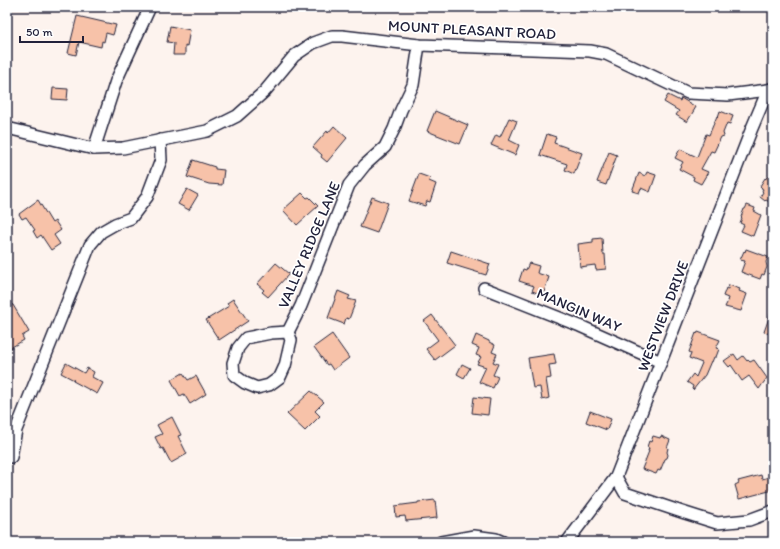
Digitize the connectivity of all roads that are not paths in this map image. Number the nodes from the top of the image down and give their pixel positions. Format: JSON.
{"nodes":[{"id":1,"x":150,"y":7,"type":"edge"},
{"id":2,"x":419,"y":45,"type":"junction"},
{"id":3,"x":771,"y":89,"type":"edge"},
{"id":4,"x":7,"y":128,"type":"edge"},
{"id":5,"x":160,"y":140,"type":"junction"},
{"id":6,"x":94,"y":149,"type":"junction"},
{"id":7,"x":484,"y":288,"type":"dead end"},
{"id":8,"x":288,"y":332,"type":"junction"},
{"id":9,"x":661,"y":362,"type":"junction"},
{"id":10,"x":11,"y":457,"type":"dead end"},
{"id":11,"x":616,"y":477,"type":"junction"},
{"id":12,"x":773,"y":511,"type":"edge"},
{"id":13,"x":441,"y":542,"type":"edge"},
{"id":14,"x":503,"y":542,"type":"edge"},
{"id":15,"x":567,"y":542,"type":"edge"}],
"edges":[{"from":1,"to":6,"type":"street"},
{"from":2,"to":3,"type":"street","name":"MOUNT PLEASANT ROAD"},
{"from":2,"to":5,"type":"street","name":"MOUNT PLEASANT ROAD"},
{"from":2,"to":8,"type":"street","name":"VALLEY RIDGE LANE"},
{"from":3,"to":9,"type":"street","name":"WESTVIEW DRIVE"},
{"from":4,"to":6,"type":"street","name":"MOUNT PLEASANT ROAD"},
{"from":5,"to":6,"type":"street","name":"MOUNT PLEASANT ROAD"},
{"from":5,"to":10,"type":"street"},
{"from":7,"to":9,"type":"street","name":"MANGIN WAY"},
{"from":8,"to":8,"type":"street","name":"VALLEY RIDGE LANE"},
{"from":9,"to":11,"type":"street","name":"WESTVIEW DRIVE"},
{"from":11,"to":12,"type":"street"},
{"from":11,"to":15,"type":"street","name":"WESTVIEW DRIVE"},
{"from":13,"to":14,"type":"street"}]}
